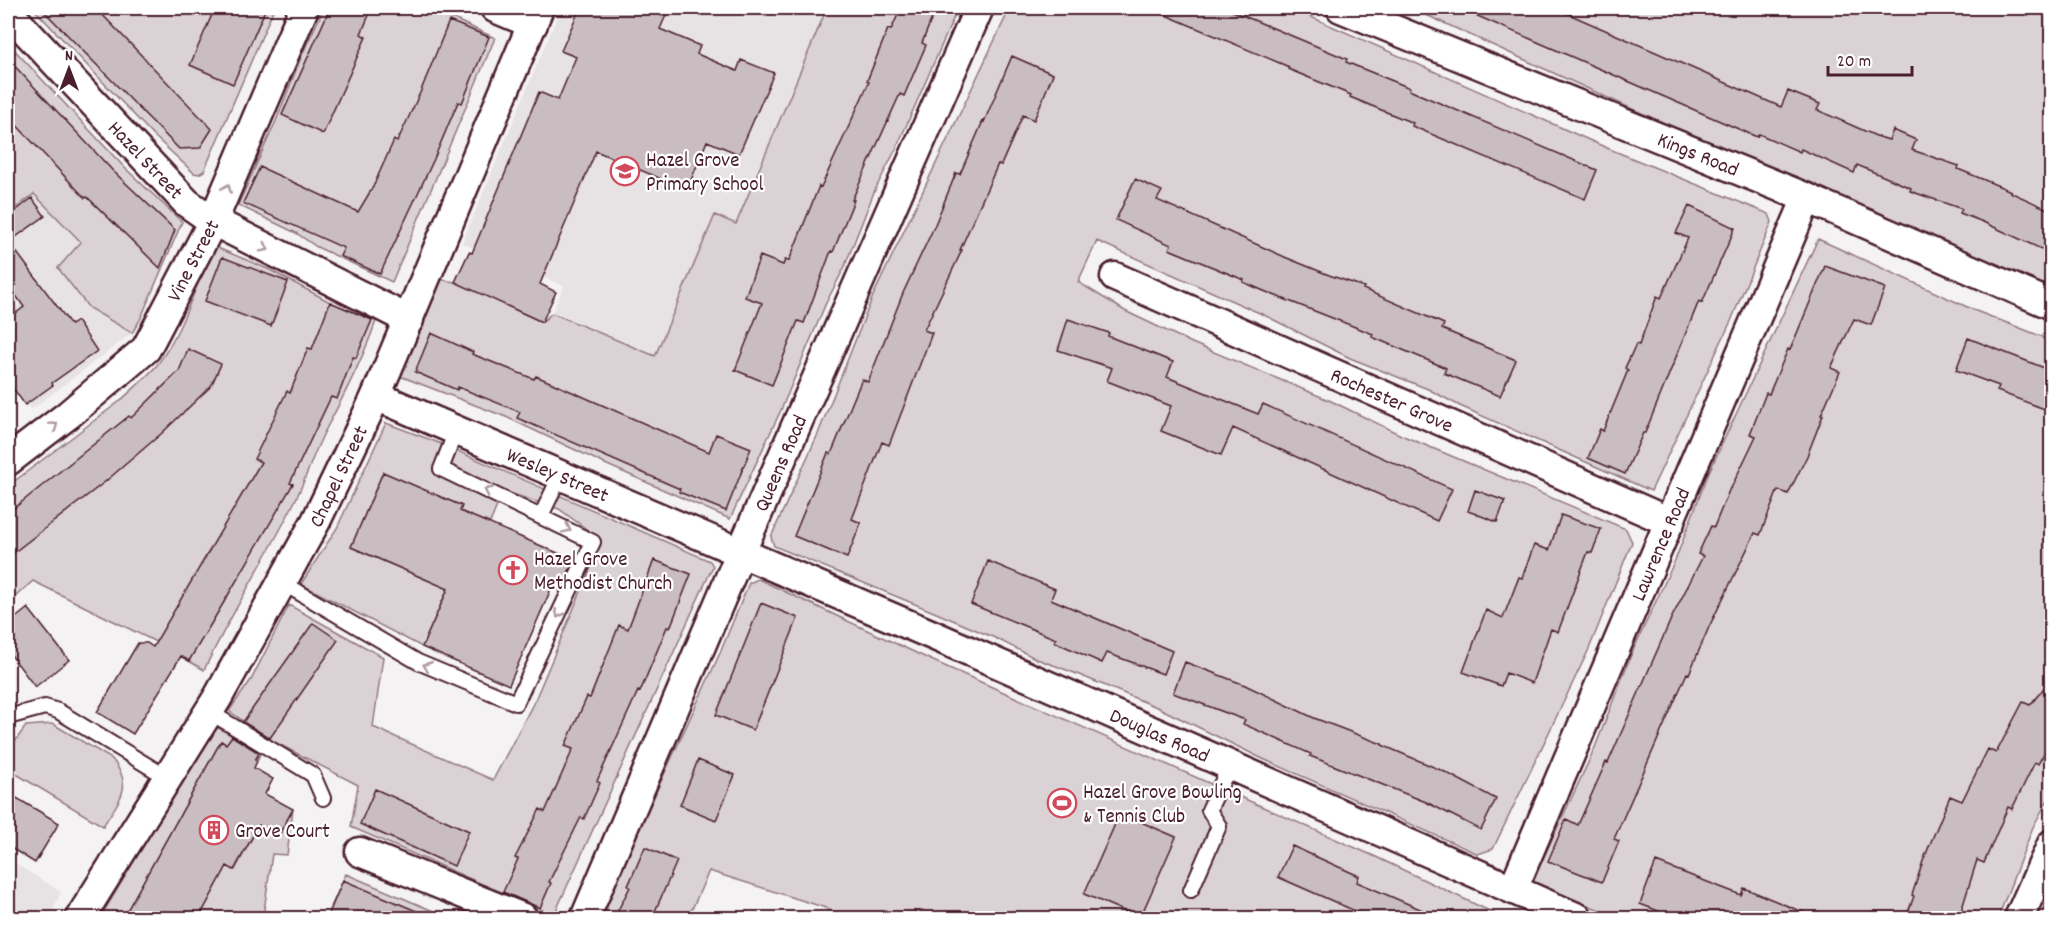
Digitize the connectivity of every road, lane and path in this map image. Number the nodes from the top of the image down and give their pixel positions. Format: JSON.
{"nodes":[{"id":1,"x":304,"y":8,"type":"edge"},
{"id":2,"x":495,"y":8,"type":"edge"},
{"id":3,"x":979,"y":8,"type":"edge"},
{"id":4,"x":1341,"y":8,"type":"edge"},
{"id":5,"x":8,"y":12,"type":"edge"},
{"id":6,"x":536,"y":16,"type":"edge"},
{"id":7,"x":1807,"y":198,"type":"junction"},
{"id":8,"x":213,"y":221,"type":"junction"},
{"id":9,"x":1115,"y":277,"type":"dead end"},
{"id":10,"x":2052,"y":305,"type":"edge"},
{"id":11,"x":409,"y":320,"type":"junction"},
{"id":12,"x":375,"y":396,"type":"junction"},
{"id":13,"x":456,"y":431,"type":"junction"},
{"id":14,"x":8,"y":461,"type":"edge"},
{"id":15,"x":560,"y":476,"type":"junction"},
{"id":16,"x":541,"y":516,"type":"junction"},
{"id":17,"x":1670,"y":522,"type":"junction"},
{"id":18,"x":740,"y":554,"type":"junction"},
{"id":19,"x":281,"y":582,"type":"junction"},
{"id":20,"x":208,"y":711,"type":"junction"},
{"id":21,"x":8,"y":717,"type":"edge"},
{"id":22,"x":1230,"y":765,"type":"junction"},
{"id":23,"x":168,"y":778,"type":"junction"},
{"id":24,"x":323,"y":798,"type":"dead end"},
{"id":25,"x":2052,"y":844,"type":"edge"},
{"id":26,"x":360,"y":852,"type":"dead end"},
{"id":27,"x":1512,"y":889,"type":"junction"},
{"id":28,"x":1191,"y":890,"type":"dead end"},
{"id":29,"x":80,"y":918,"type":"edge"},
{"id":30,"x":523,"y":918,"type":"edge"},
{"id":31,"x":585,"y":918,"type":"edge"},
{"id":32,"x":1578,"y":918,"type":"edge"},
{"id":33,"x":2019,"y":918,"type":"edge"}],
"edges":[{"from":8,"to":1,"type":"street","name":"Vine Street","one_way":true},
{"from":2,"to":6,"type":"street"},
{"from":3,"to":18,"type":"street","name":"Queens Road"},
{"from":4,"to":7,"type":"street","name":"Kings Road"},
{"from":5,"to":8,"type":"street","name":"Hazel Street"},
{"from":6,"to":11,"type":"street","name":"Chapel Street"},
{"from":7,"to":10,"type":"street","name":"Kings Road"},
{"from":7,"to":17,"type":"street","name":"Lawrence Road"},
{"from":8,"to":11,"type":"street","name":"Hazel Street","one_way":true},
{"from":14,"to":8,"type":"street","name":"Vine Street","one_way":true},
{"from":9,"to":17,"type":"street","name":"Rochester Grove"},
{"from":11,"to":12,"type":"street","name":"Chapel Street"},
{"from":12,"to":13,"type":"street","name":"Wesley Street"},
{"from":12,"to":19,"type":"street","name":"Chapel Street"},
{"from":13,"to":15,"type":"street","name":"Wesley Street"},
{"from":16,"to":13,"type":"lane","one_way":true},
{"from":15,"to":16,"type":"lane"},
{"from":15,"to":18,"type":"street","name":"Wesley Street"},
{"from":16,"to":19,"type":"lane","one_way":true},
{"from":17,"to":27,"type":"street","name":"Lawrence Road"},
{"from":18,"to":22,"type":"street","name":"Douglas Road"},
{"from":18,"to":31,"type":"street","name":"Queens Road"},
{"from":19,"to":20,"type":"street","name":"Chapel Street"},
{"from":20,"to":23,"type":"street","name":"Chapel Street"},
{"from":20,"to":24,"type":"lane"},
{"from":21,"to":23,"type":"lane"},
{"from":22,"to":27,"type":"street","name":"Douglas Road"},
{"from":22,"to":28,"type":"lane"},
{"from":23,"to":29,"type":"street","name":"Chapel Street"},
{"from":25,"to":33,"type":"street"},
{"from":26,"to":30,"type":"street"},
{"from":27,"to":32,"type":"street","name":"Douglas Road"}]}
